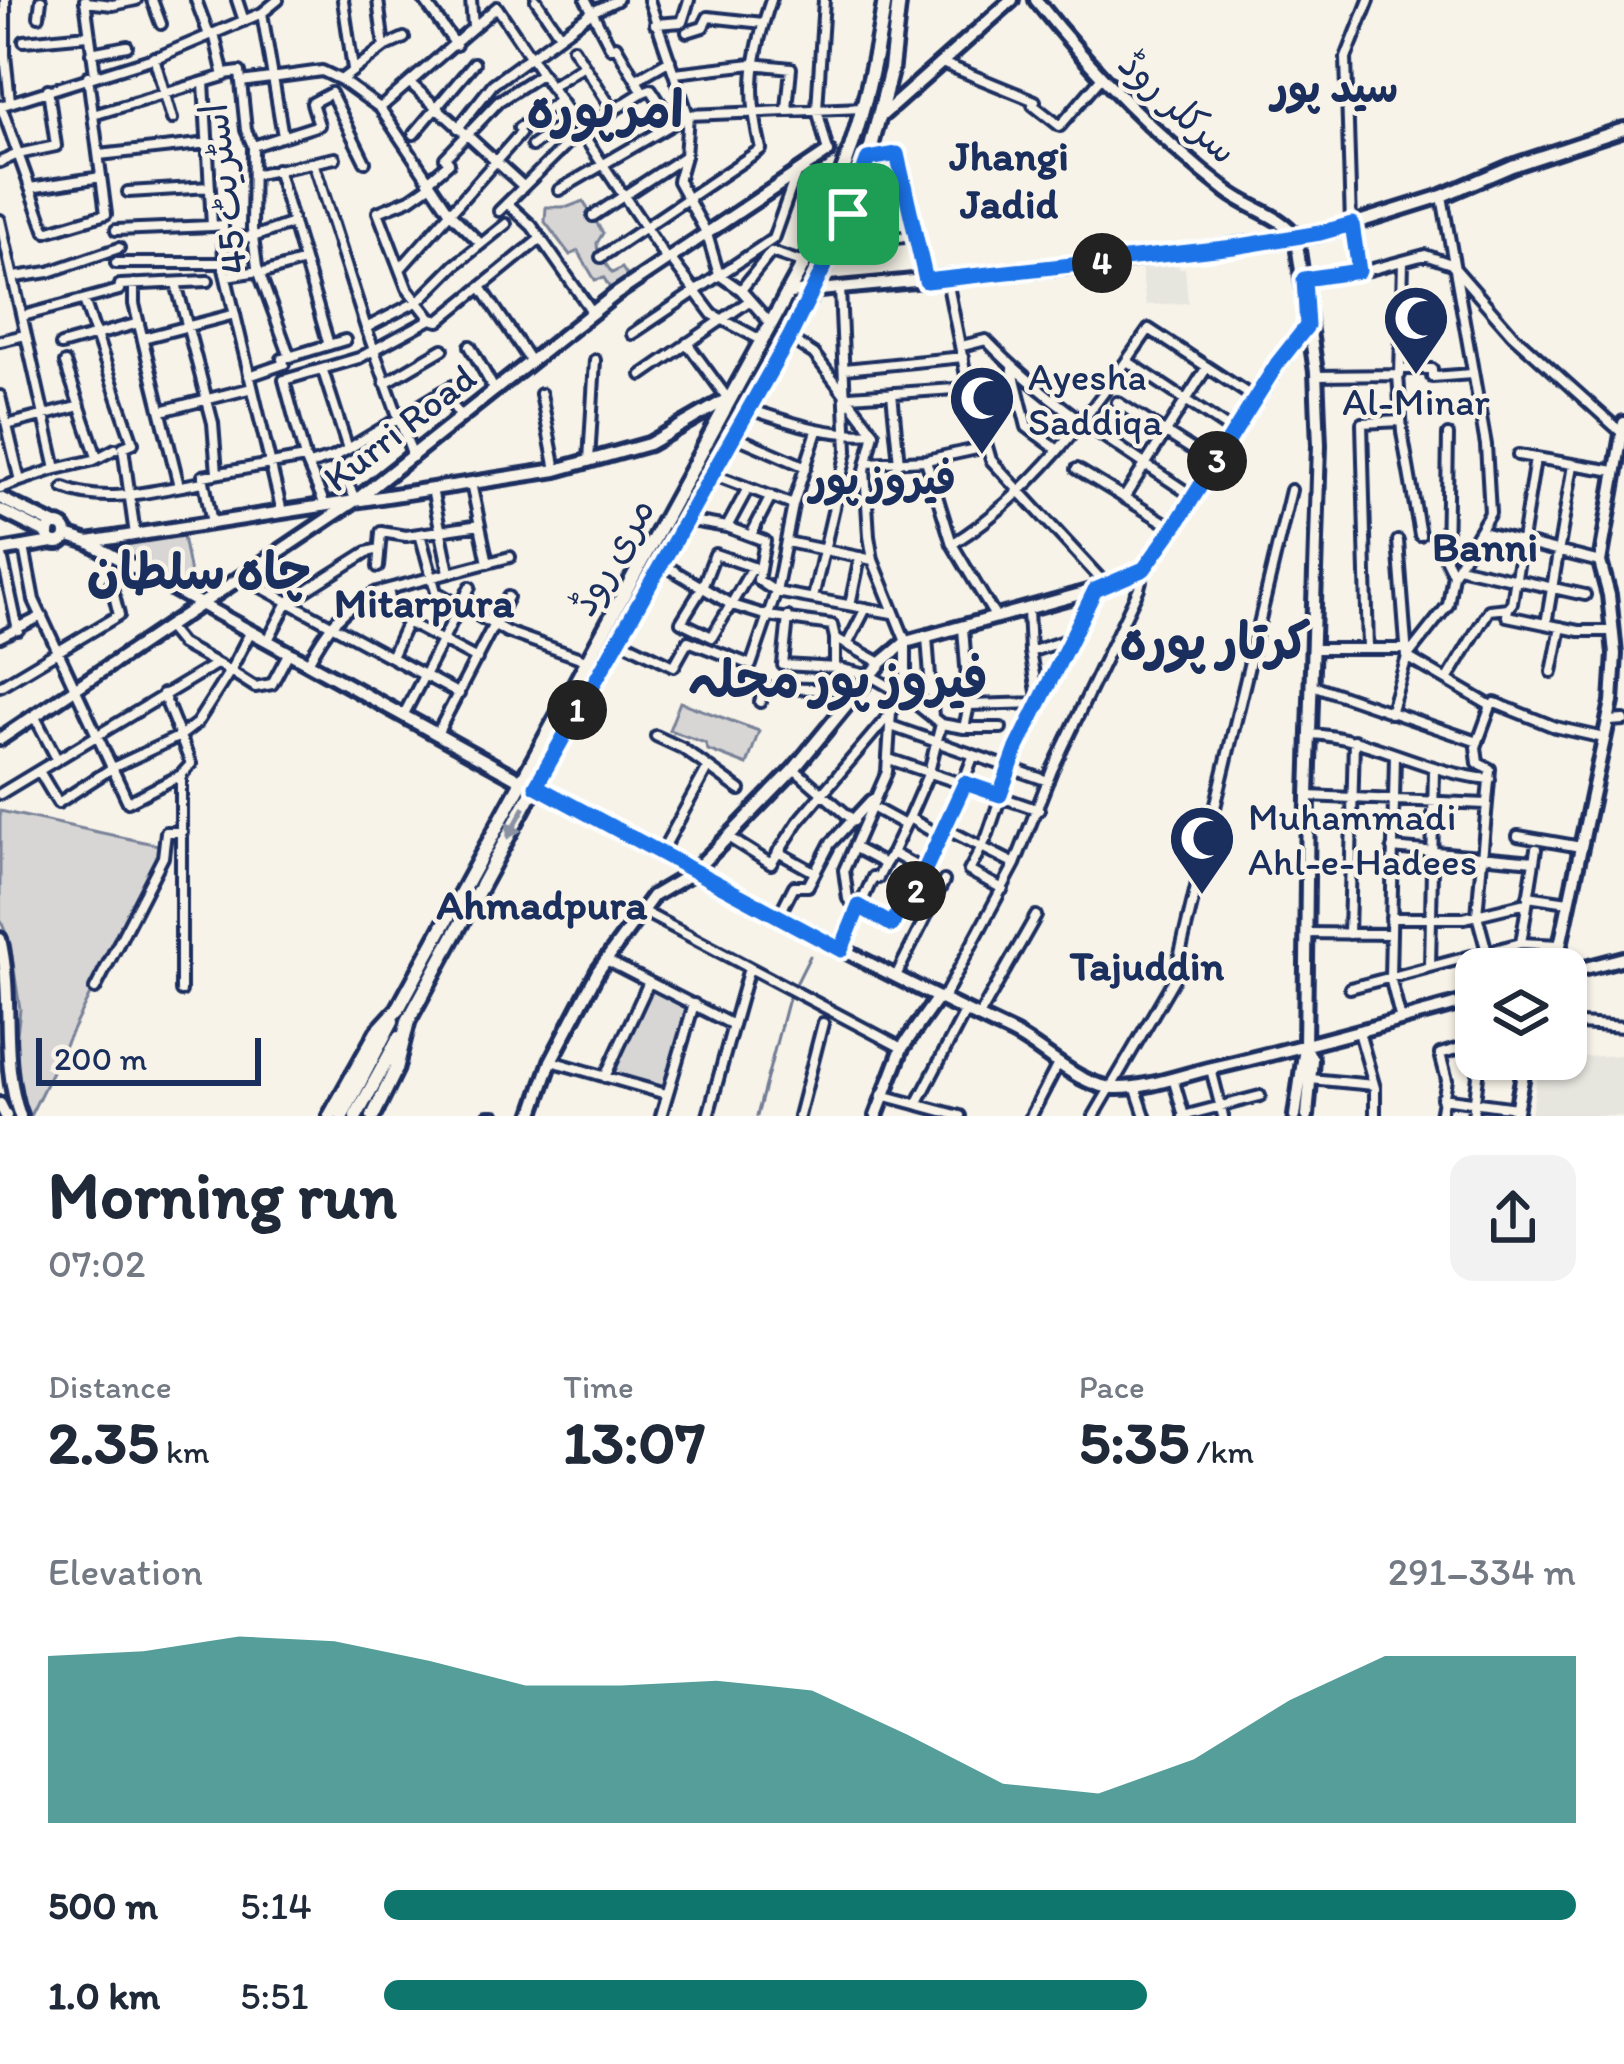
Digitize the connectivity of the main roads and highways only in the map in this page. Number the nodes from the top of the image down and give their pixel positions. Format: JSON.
{"nodes":[{"id":1,"x":885,"y":0,"type":"edge"},
{"id":2,"x":899,"y":0,"type":"edge"},
{"id":3,"x":403,"y":1015,"type":"junction"},
{"id":4,"x":330,"y":1116,"type":"edge"},
{"id":5,"x":342,"y":1116,"type":"edge"},
{"id":6,"x":356,"y":1116,"type":"edge"},
{"id":7,"x":373,"y":1116,"type":"edge"}],
"edges":[{"from":1,"to":3,"type":"main road","name":"مری روڈ"},
{"from":2,"to":3,"type":"main road","name":"مری روڈ","one_way":true},
{"from":3,"to":4,"type":"main road","name":"مری روڈ"},
{"from":3,"to":5,"type":"main road"},
{"from":3,"to":6,"type":"main road"},
{"from":3,"to":7,"type":"main road","name":"مری روڈ"}]}
